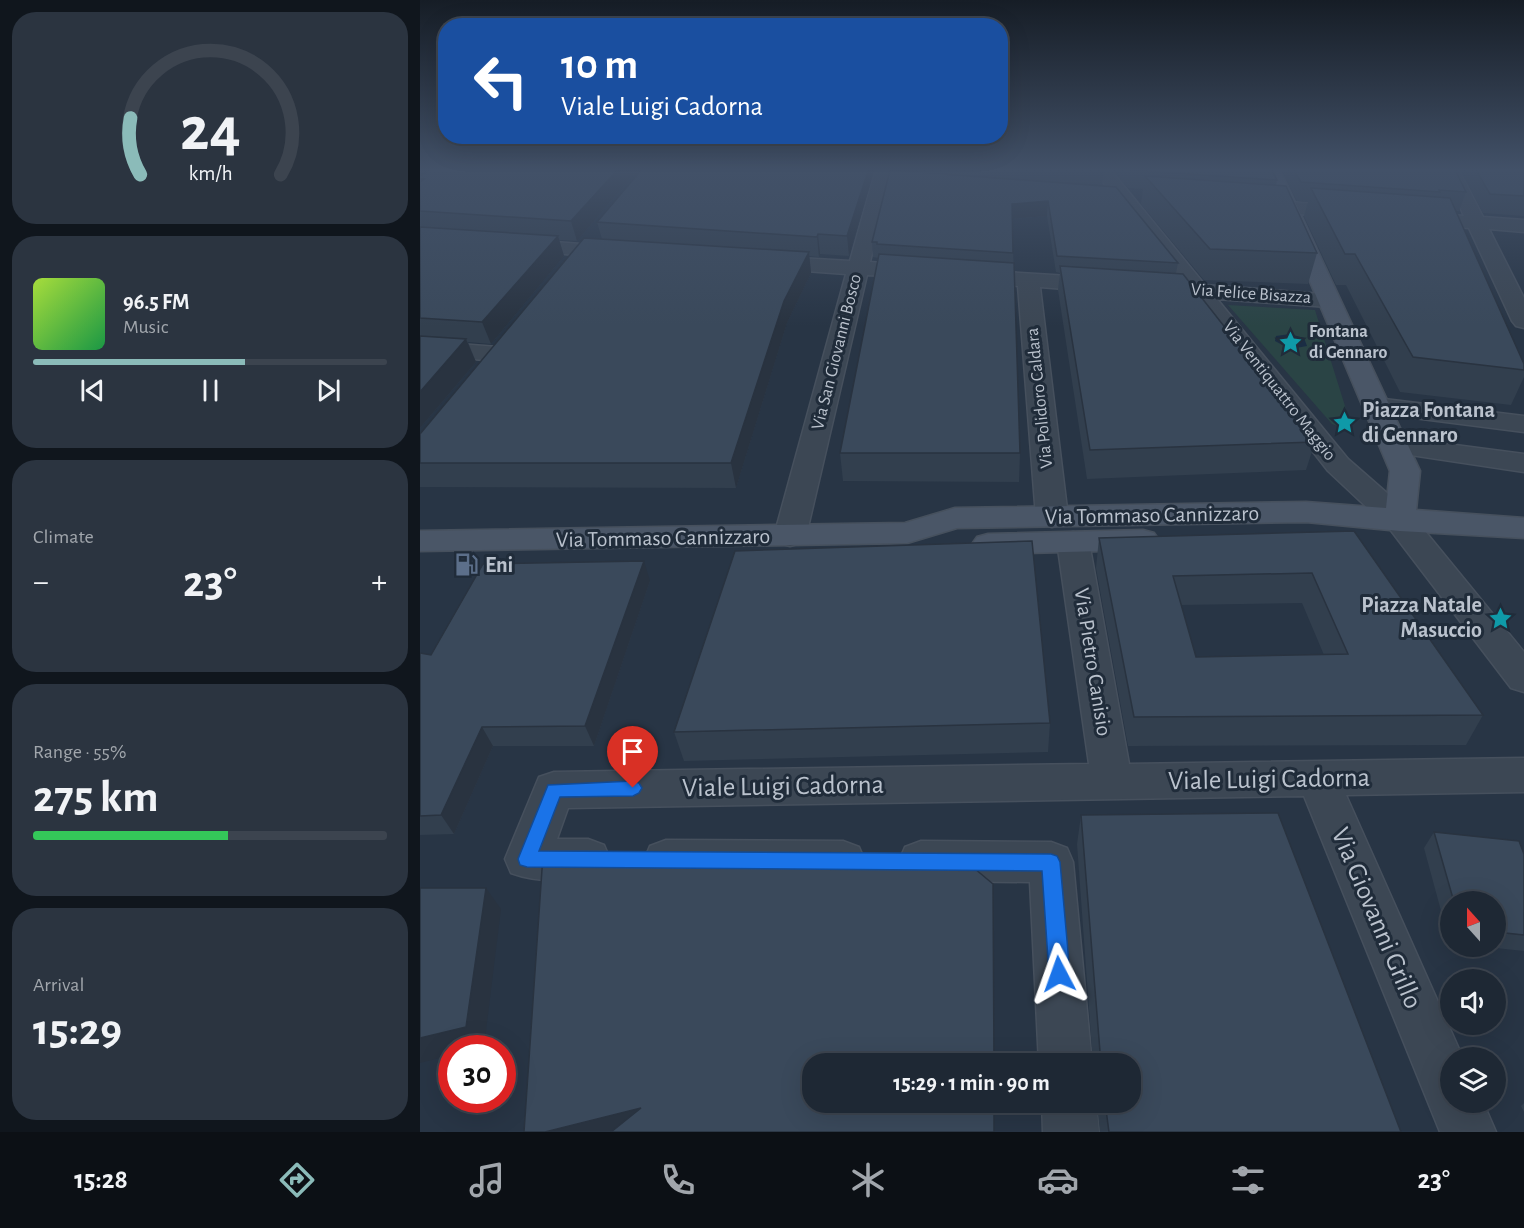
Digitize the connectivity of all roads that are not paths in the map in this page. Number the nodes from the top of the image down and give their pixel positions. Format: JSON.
{"nodes":[{"id":1,"x":870,"y":221,"type":"edge"},
{"id":2,"x":1143,"y":221,"type":"edge"},
{"id":3,"x":1294,"y":221,"type":"edge"},
{"id":4,"x":1461,"y":221,"type":"edge"},
{"id":5,"x":1477,"y":222,"type":"junction"},
{"id":6,"x":1524,"y":226,"type":"edge"},
{"id":7,"x":598,"y":232,"type":"edge"},
{"id":8,"x":490,"y":243,"type":"edge"},
{"id":9,"x":643,"y":254,"type":"edge"},
{"id":10,"x":576,"y":259,"type":"junction"},
{"id":11,"x":739,"y":260,"type":"edge"},
{"id":12,"x":858,"y":268,"type":"junction"},
{"id":13,"x":1028,"y":280,"type":"junction"},
{"id":14,"x":1200,"y":291,"type":"junction"},
{"id":15,"x":1329,"y":300,"type":"junction"},
{"id":16,"x":1524,"y":321,"type":"edge"},
{"id":17,"x":420,"y":348,"type":"edge"},
{"id":18,"x":498,"y":354,"type":"edge"},
{"id":19,"x":1376,"y":406,"type":"junction"},
{"id":20,"x":1524,"y":424,"type":"edge"},
{"id":21,"x":1394,"y":445,"type":"junction"},
{"id":22,"x":1524,"y":463,"type":"edge"},
{"id":23,"x":1400,"y":521,"type":"junction"},
{"id":24,"x":1524,"y":528,"type":"edge"},
{"id":25,"x":1063,"y":529,"type":"junction"},
{"id":26,"x":790,"y":536,"type":"junction"},
{"id":27,"x":420,"y":541,"type":"edge"},
{"id":28,"x":1524,"y":678,"type":"edge"},
{"id":29,"x":1524,"y":776,"type":"edge"},
{"id":30,"x":1318,"y":779,"type":"junction"},
{"id":31,"x":1112,"y":782,"type":"junction"},
{"id":32,"x":1065,"y":1053,"type":"edge"},
{"id":33,"x":1440,"y":1067,"type":"edge"},
{"id":34,"x":1070,"y":1113,"type":"edge"},
{"id":35,"x":1460,"y":1113,"type":"edge"},
{"id":36,"x":1071,"y":1132,"type":"edge"},
{"id":37,"x":1468,"y":1132,"type":"edge"}],
"edges":[{"from":1,"to":12,"type":"street","name":"Via San Giovanni Bosco"},
{"from":2,"to":14,"type":"street","name":"Via Ventiquattro Maggio"},
{"from":3,"to":15,"type":"main road"},
{"from":4,"to":5,"type":"street"},
{"from":5,"to":6,"type":"street"},
{"from":5,"to":16,"type":"street"},
{"from":7,"to":10,"type":"street"},
{"from":8,"to":10,"type":"street"},
{"from":9,"to":10,"type":"street"},
{"from":11,"to":12,"type":"street","name":"Via Felice Bisazza"},
{"from":12,"to":13,"type":"street","name":"Via Felice Bisazza"},
{"from":12,"to":26,"type":"street","name":"Via San Giovanni Bosco"},
{"from":13,"to":14,"type":"street","name":"Via Felice Bisazza"},
{"from":13,"to":25,"type":"street","name":"Via Polidoro Caldara"},
{"from":14,"to":15,"type":"street","name":"Via Felice Bisazza"},
{"from":14,"to":23,"type":"street","name":"Via Ventiquattro Maggio"},
{"from":15,"to":19,"type":"main road"},
{"from":17,"to":18,"type":"street"},
{"from":19,"to":20,"type":"street"},
{"from":19,"to":21,"type":"main road"},
{"from":21,"to":22,"type":"street"},
{"from":21,"to":23,"type":"main road"},
{"from":23,"to":24,"type":"main road","name":"Via Tommaso Cannizzaro"},
{"from":23,"to":25,"type":"main road","name":"Via Tommaso Cannizzaro"},
{"from":23,"to":28,"type":"street","name":"Via Ventiquattro Maggio"},
{"from":25,"to":26,"type":"main road","name":"Via Tommaso Cannizzaro"},
{"from":25,"to":31,"type":"street","name":"Via Pietro Canisio"},
{"from":26,"to":27,"type":"main road","name":"Via Tommaso Cannizzaro"},
{"from":29,"to":30,"type":"street","name":"Viale Luigi Cadorna"},
{"from":30,"to":31,"type":"street","name":"Viale Luigi Cadorna"},
{"from":30,"to":33,"type":"street","name":"Via Giovanni Grillo"},
{"from":31,"to":32,"type":"street","name":"Viale Luigi Cadorna"},
{"from":34,"to":36,"type":"street"},
{"from":35,"to":37,"type":"street"}]}
